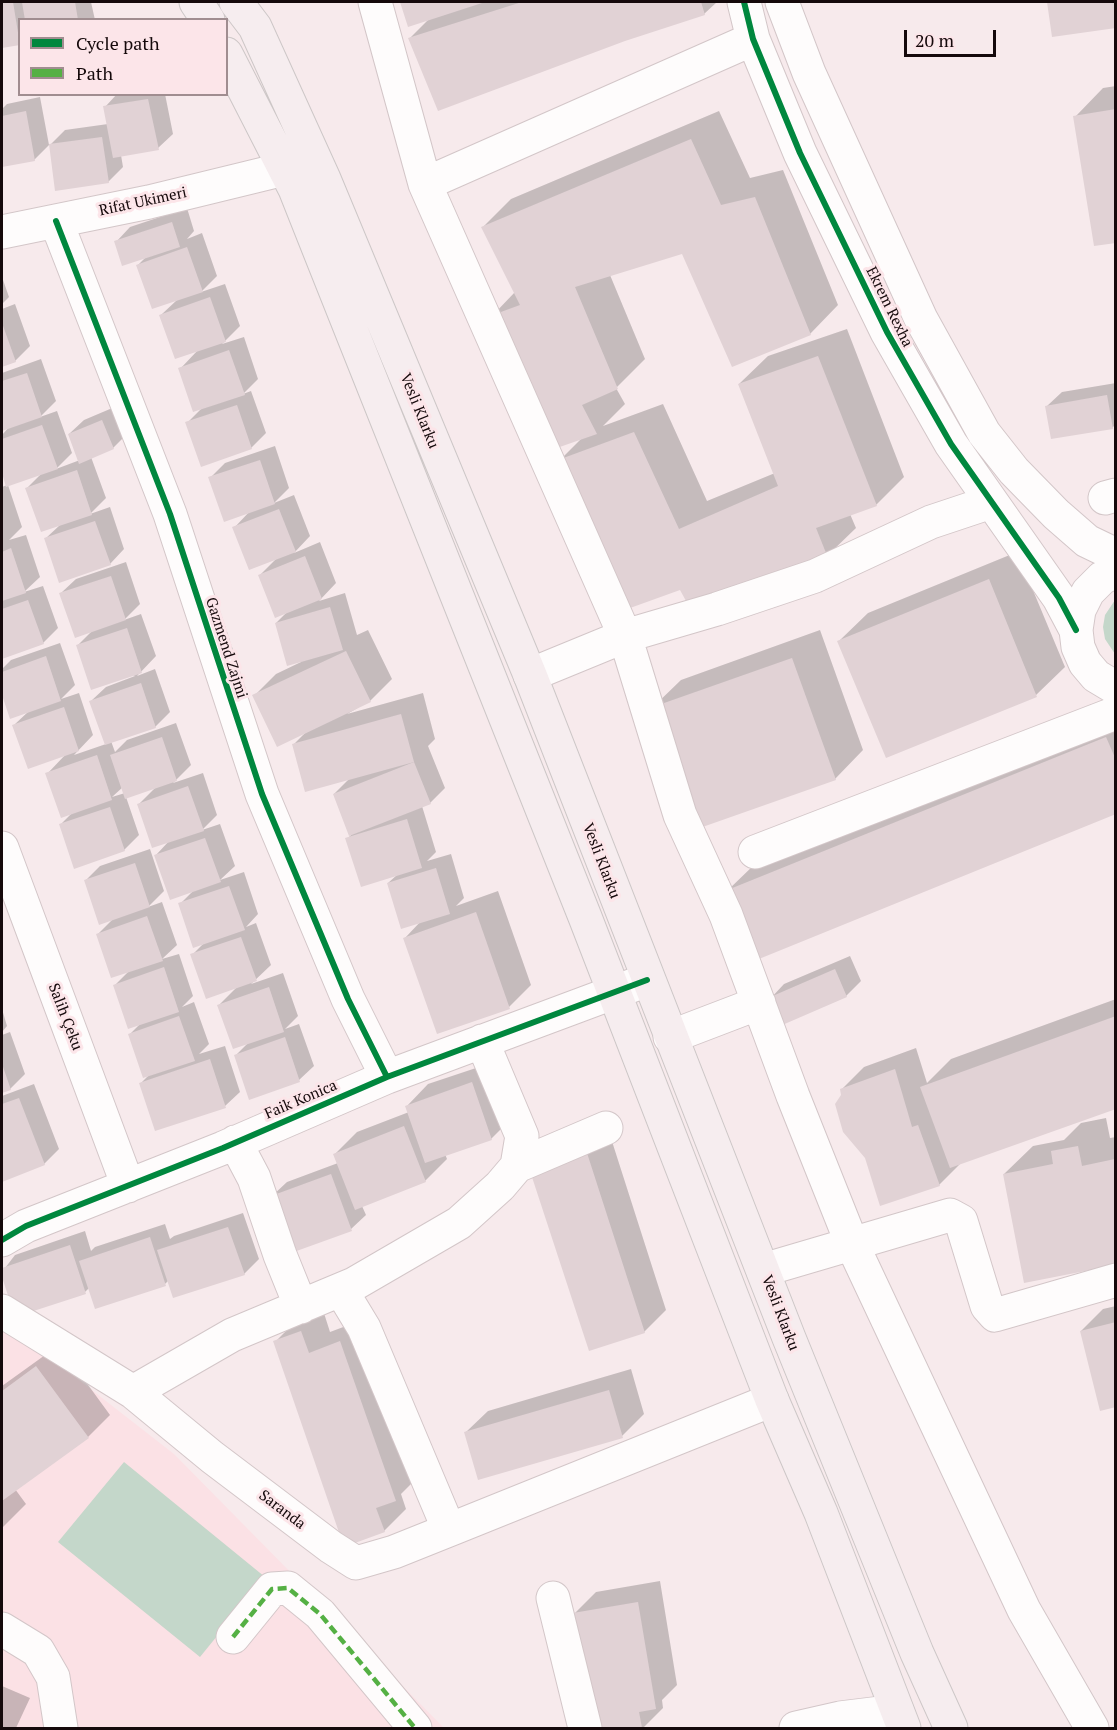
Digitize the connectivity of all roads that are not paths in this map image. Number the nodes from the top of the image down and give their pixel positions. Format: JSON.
{"nodes":[{"id":1,"x":196,"y":2,"type":"edge"},
{"id":2,"x":236,"y":2,"type":"edge"},
{"id":3,"x":375,"y":2,"type":"edge"},
{"id":4,"x":744,"y":2,"type":"edge"},
{"id":5,"x":782,"y":2,"type":"edge"},
{"id":6,"x":207,"y":18,"type":"edge"},
{"id":7,"x":753,"y":39,"type":"junction"},
{"id":8,"x":228,"y":58,"type":"edge"},
{"id":9,"x":316,"y":161,"type":"junction"},
{"id":10,"x":285,"y":171,"type":"junction"},
{"id":11,"x":425,"y":184,"type":"junction"},
{"id":12,"x":56,"y":221,"type":"junction"},
{"id":13,"x":2,"y":232,"type":"edge"},
{"id":14,"x":992,"y":502,"type":"junction"},
{"id":15,"x":1116,"y":555,"type":"edge"},
{"id":16,"x":1116,"y":571,"type":"edge"},
{"id":17,"x":1076,"y":630,"type":"junction"},
{"id":18,"x":625,"y":636,"type":"junction"},
{"id":19,"x":530,"y":675,"type":"junction"},
{"id":20,"x":1114,"y":695,"type":"edge"},
{"id":21,"x":2,"y":848,"type":"edge"},
{"id":22,"x":755,"y":852,"type":"dead end"},
{"id":23,"x":647,"y":980,"type":"junction"},
{"id":24,"x":614,"y":994,"type":"junction"},
{"id":25,"x":759,"y":1003,"type":"junction"},
{"id":26,"x":670,"y":1037,"type":"junction"},
{"id":27,"x":482,"y":1041,"type":"junction"},
{"id":28,"x":387,"y":1077,"type":"junction"},
{"id":29,"x":606,"y":1128,"type":"dead end"},
{"id":30,"x":235,"y":1142,"type":"junction"},
{"id":31,"x":517,"y":1166,"type":"junction"},
{"id":32,"x":128,"y":1186,"type":"junction"},
{"id":33,"x":2,"y":1240,"type":"edge"},
{"id":34,"x":852,"y":1244,"type":"junction"},
{"id":35,"x":763,"y":1270,"type":"junction"},
{"id":36,"x":1116,"y":1280,"type":"edge"},
{"id":37,"x":341,"y":1290,"type":"junction"},
{"id":38,"x":301,"y":1307,"type":"junction"},
{"id":39,"x":2,"y":1311,"type":"edge"},
{"id":40,"x":133,"y":1392,"type":"junction"},
{"id":41,"x":772,"y":1400,"type":"junction"},
{"id":42,"x":449,"y":1530,"type":"junction"},
{"id":43,"x":553,"y":1598,"type":"dead end"},
{"id":44,"x":2,"y":1629,"type":"edge"},
{"id":45,"x":233,"y":1636,"type":"dead end"},
{"id":46,"x":901,"y":1720,"type":"edge"},
{"id":47,"x":61,"y":1728,"type":"edge"},
{"id":48,"x":415,"y":1728,"type":"edge"},
{"id":49,"x":585,"y":1728,"type":"edge"},
{"id":50,"x":796,"y":1728,"type":"edge"},
{"id":51,"x":951,"y":1728,"type":"edge"},
{"id":52,"x":1092,"y":1728,"type":"edge"}],
"edges":[{"from":1,"to":6,"type":"main road"},
{"from":2,"to":9,"type":"main road","name":"Vesli Klarku"},
{"from":3,"to":11,"type":"street"},
{"from":4,"to":7,"type":"street","name":"Ekrem Rexha"},
{"from":5,"to":15,"type":"street","name":"Ekrem Rexha"},
{"from":7,"to":11,"type":"street"},
{"from":7,"to":14,"type":"street","name":"Ekrem Rexha"},
{"from":8,"to":10,"type":"main road"},
{"from":9,"to":10,"type":"street","name":"Rifat Ukimeri"},
{"from":9,"to":19,"type":"main road","name":"Vesli Klarku"},
{"from":10,"to":12,"type":"street","name":"Rifat Ukimeri"},
{"from":10,"to":24,"type":"main road"},
{"from":11,"to":18,"type":"street"},
{"from":12,"to":13,"type":"street","name":"Rifat Ukimeri"},
{"from":12,"to":28,"type":"street","name":"Gazmend Zajmi"},
{"from":14,"to":17,"type":"street","name":"Ekrem Rexha"},
{"from":14,"to":18,"type":"street"},
{"from":16,"to":17,"type":"street","name":"Ekrem Rexha"},
{"from":17,"to":20,"type":"street","name":"Ekrem Rexha"},
{"from":18,"to":19,"type":"street"},
{"from":18,"to":25,"type":"street"},
{"from":19,"to":23,"type":"main road","name":"Vesli Klarku"},
{"from":20,"to":22,"type":"street"},
{"from":21,"to":32,"type":"street","name":"Salih Çeku"},
{"from":23,"to":24,"type":"street","name":"Faik Konica"},
{"from":23,"to":26,"type":"main road","name":"Vesli Klarku"},
{"from":24,"to":27,"type":"street","name":"Faik Konica"},
{"from":24,"to":41,"type":"main road"},
{"from":25,"to":26,"type":"street"},
{"from":25,"to":34,"type":"street"},
{"from":26,"to":35,"type":"main road","name":"Vesli Klarku"},
{"from":27,"to":28,"type":"street","name":"Faik Konica"},
{"from":27,"to":31,"type":"street"},
{"from":28,"to":30,"type":"street","name":"Faik Konica"},
{"from":29,"to":31,"type":"street"},
{"from":30,"to":32,"type":"street","name":"Faik Konica"},
{"from":30,"to":38,"type":"street"},
{"from":31,"to":37,"type":"street"},
{"from":32,"to":33,"type":"street","name":"Faik Konica"},
{"from":34,"to":35,"type":"street"},
{"from":34,"to":36,"type":"street"},
{"from":34,"to":52,"type":"street"},
{"from":35,"to":51,"type":"main road","name":"Vesli Klarku"},
{"from":37,"to":38,"type":"street"},
{"from":37,"to":42,"type":"street"},
{"from":38,"to":40,"type":"street"},
{"from":39,"to":40,"type":"street","name":"Saranda"},
{"from":40,"to":42,"type":"street","name":"Saranda"},
{"from":41,"to":42,"type":"street","name":"Saranda"},
{"from":41,"to":46,"type":"main road"},
{"from":43,"to":49,"type":"street"},
{"from":44,"to":47,"type":"street"},
{"from":45,"to":48,"type":"street"},
{"from":46,"to":50,"type":"street"}]}
